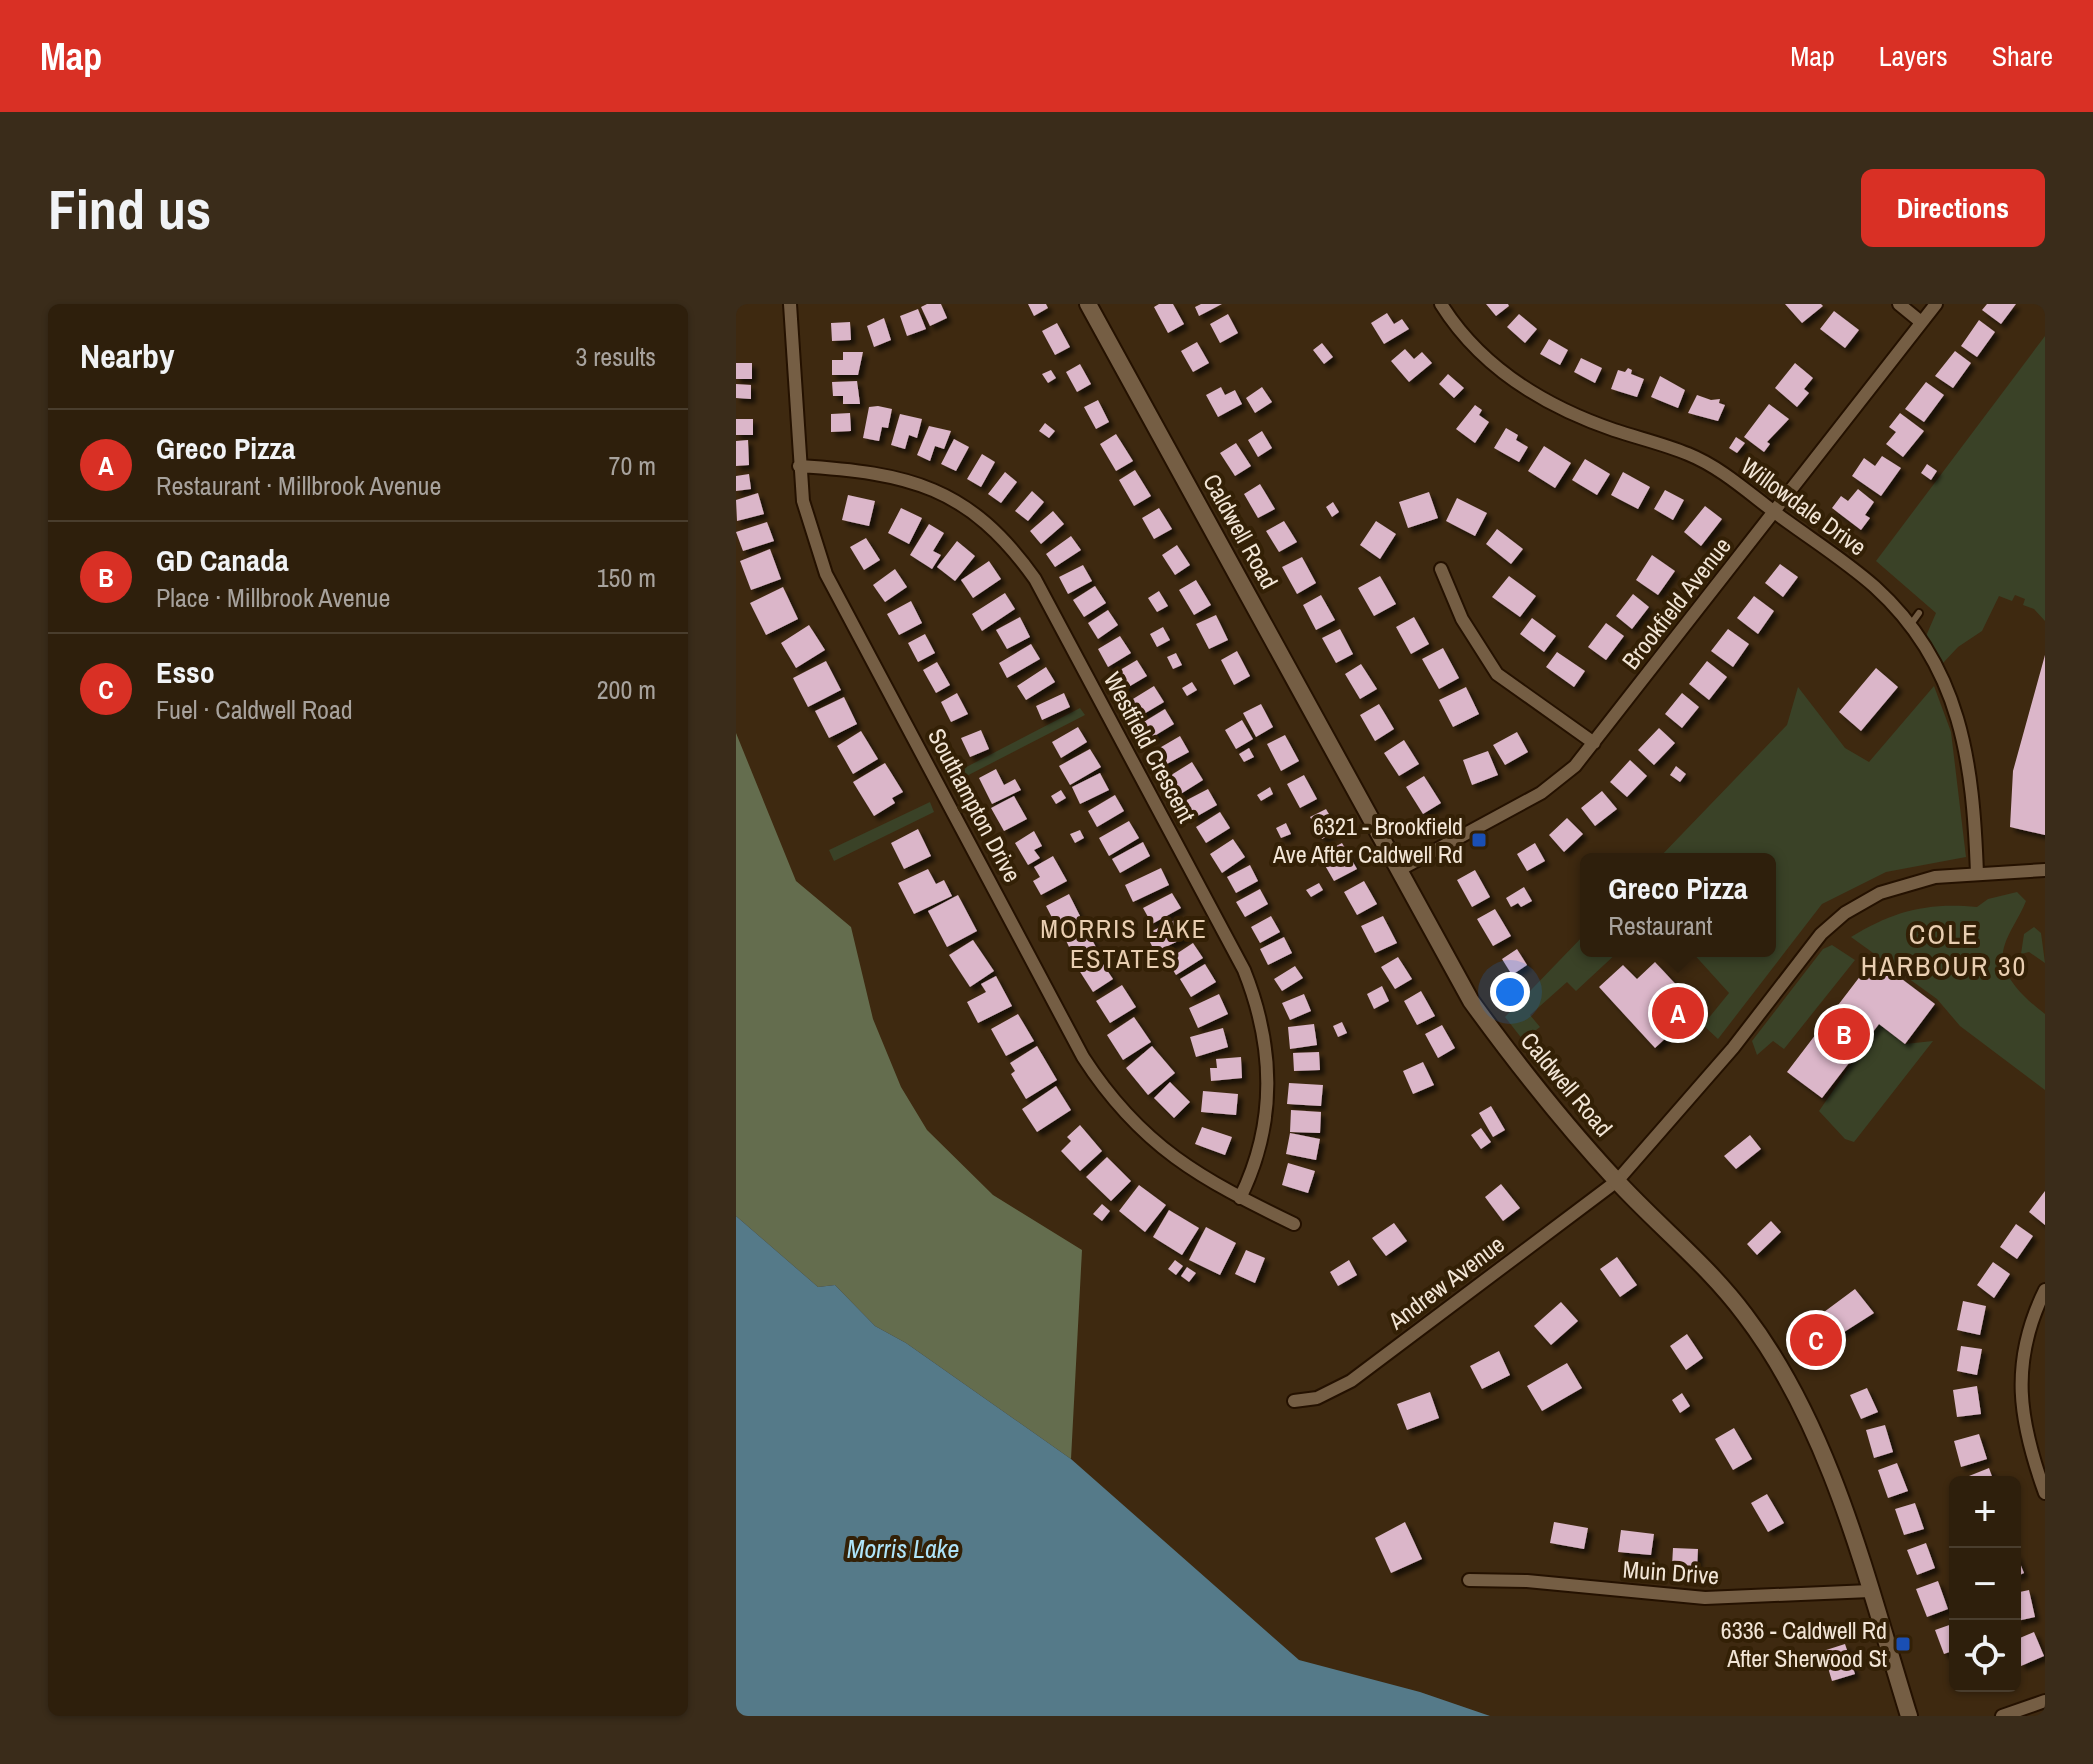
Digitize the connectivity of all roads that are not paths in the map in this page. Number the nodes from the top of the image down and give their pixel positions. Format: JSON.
{"nodes":[{"id":1,"x":790,"y":304,"type":"edge"},
{"id":2,"x":1088,"y":304,"type":"edge"},
{"id":3,"x":1441,"y":304,"type":"edge"},
{"id":4,"x":1899,"y":304,"type":"edge"},
{"id":5,"x":1936,"y":304,"type":"edge"},
{"id":6,"x":1921,"y":322,"type":"junction"},
{"id":7,"x":799,"y":466,"type":"junction"},
{"id":8,"x":1774,"y":513,"type":"junction"},
{"id":9,"x":1441,"y":569,"type":"dead end"},
{"id":10,"x":1919,"y":613,"type":"dead end"},
{"id":11,"x":1911,"y":624,"type":"junction"},
{"id":12,"x":1594,"y":743,"type":"junction"},
{"id":13,"x":1399,"y":870,"type":"junction"},
{"id":14,"x":2045,"y":870,"type":"edge"},
{"id":15,"x":1977,"y":874,"type":"junction"},
{"id":16,"x":1617,"y":1181,"type":"junction"},
{"id":17,"x":1240,"y":1198,"type":"junction"},
{"id":18,"x":1294,"y":1224,"type":"dead end"},
{"id":19,"x":2045,"y":1290,"type":"edge"},
{"id":20,"x":2041,"y":1309,"type":"edge"},
{"id":21,"x":1294,"y":1401,"type":"dead end"},
{"id":22,"x":2045,"y":1493,"type":"edge"},
{"id":23,"x":1469,"y":1580,"type":"dead end"},
{"id":24,"x":1870,"y":1591,"type":"junction"},
{"id":25,"x":2045,"y":1701,"type":"edge"},
{"id":26,"x":1909,"y":1716,"type":"edge"},
{"id":27,"x":2002,"y":1716,"type":"edge"}],
"edges":[{"from":1,"to":7,"type":"street","name":"Southampton Drive"},
{"from":2,"to":13,"type":"street","name":"Caldwell Road"},
{"from":3,"to":8,"type":"street","name":"Willowdale Drive"},
{"from":4,"to":6,"type":"street"},
{"from":5,"to":6,"type":"street","name":"Brookfield Avenue"},
{"from":6,"to":8,"type":"street","name":"Brookfield Avenue"},
{"from":7,"to":17,"type":"street","name":"Southampton Drive"},
{"from":7,"to":17,"type":"street","name":"Westfield Crescent"},
{"from":8,"to":11,"type":"street","name":"Willowdale Drive"},
{"from":8,"to":12,"type":"street","name":"Brookfield Avenue"},
{"from":9,"to":12,"type":"street"},
{"from":10,"to":11,"type":"lane"},
{"from":11,"to":15,"type":"street","name":"Willowdale Drive"},
{"from":12,"to":13,"type":"street","name":"Brookfield Avenue"},
{"from":13,"to":16,"type":"street","name":"Caldwell Road"},
{"from":14,"to":15,"type":"street","name":"Andrew Avenue"},
{"from":15,"to":16,"type":"street","name":"Andrew Avenue"},
{"from":16,"to":21,"type":"street","name":"Andrew Avenue"},
{"from":16,"to":24,"type":"street","name":"Caldwell Road"},
{"from":17,"to":18,"type":"street","name":"Southampton Drive"},
{"from":19,"to":20,"type":"street"},
{"from":20,"to":22,"type":"street"},
{"from":23,"to":24,"type":"street","name":"Muin Drive"},
{"from":24,"to":26,"type":"street","name":"Caldwell Road"},
{"from":25,"to":27,"type":"street"}]}
